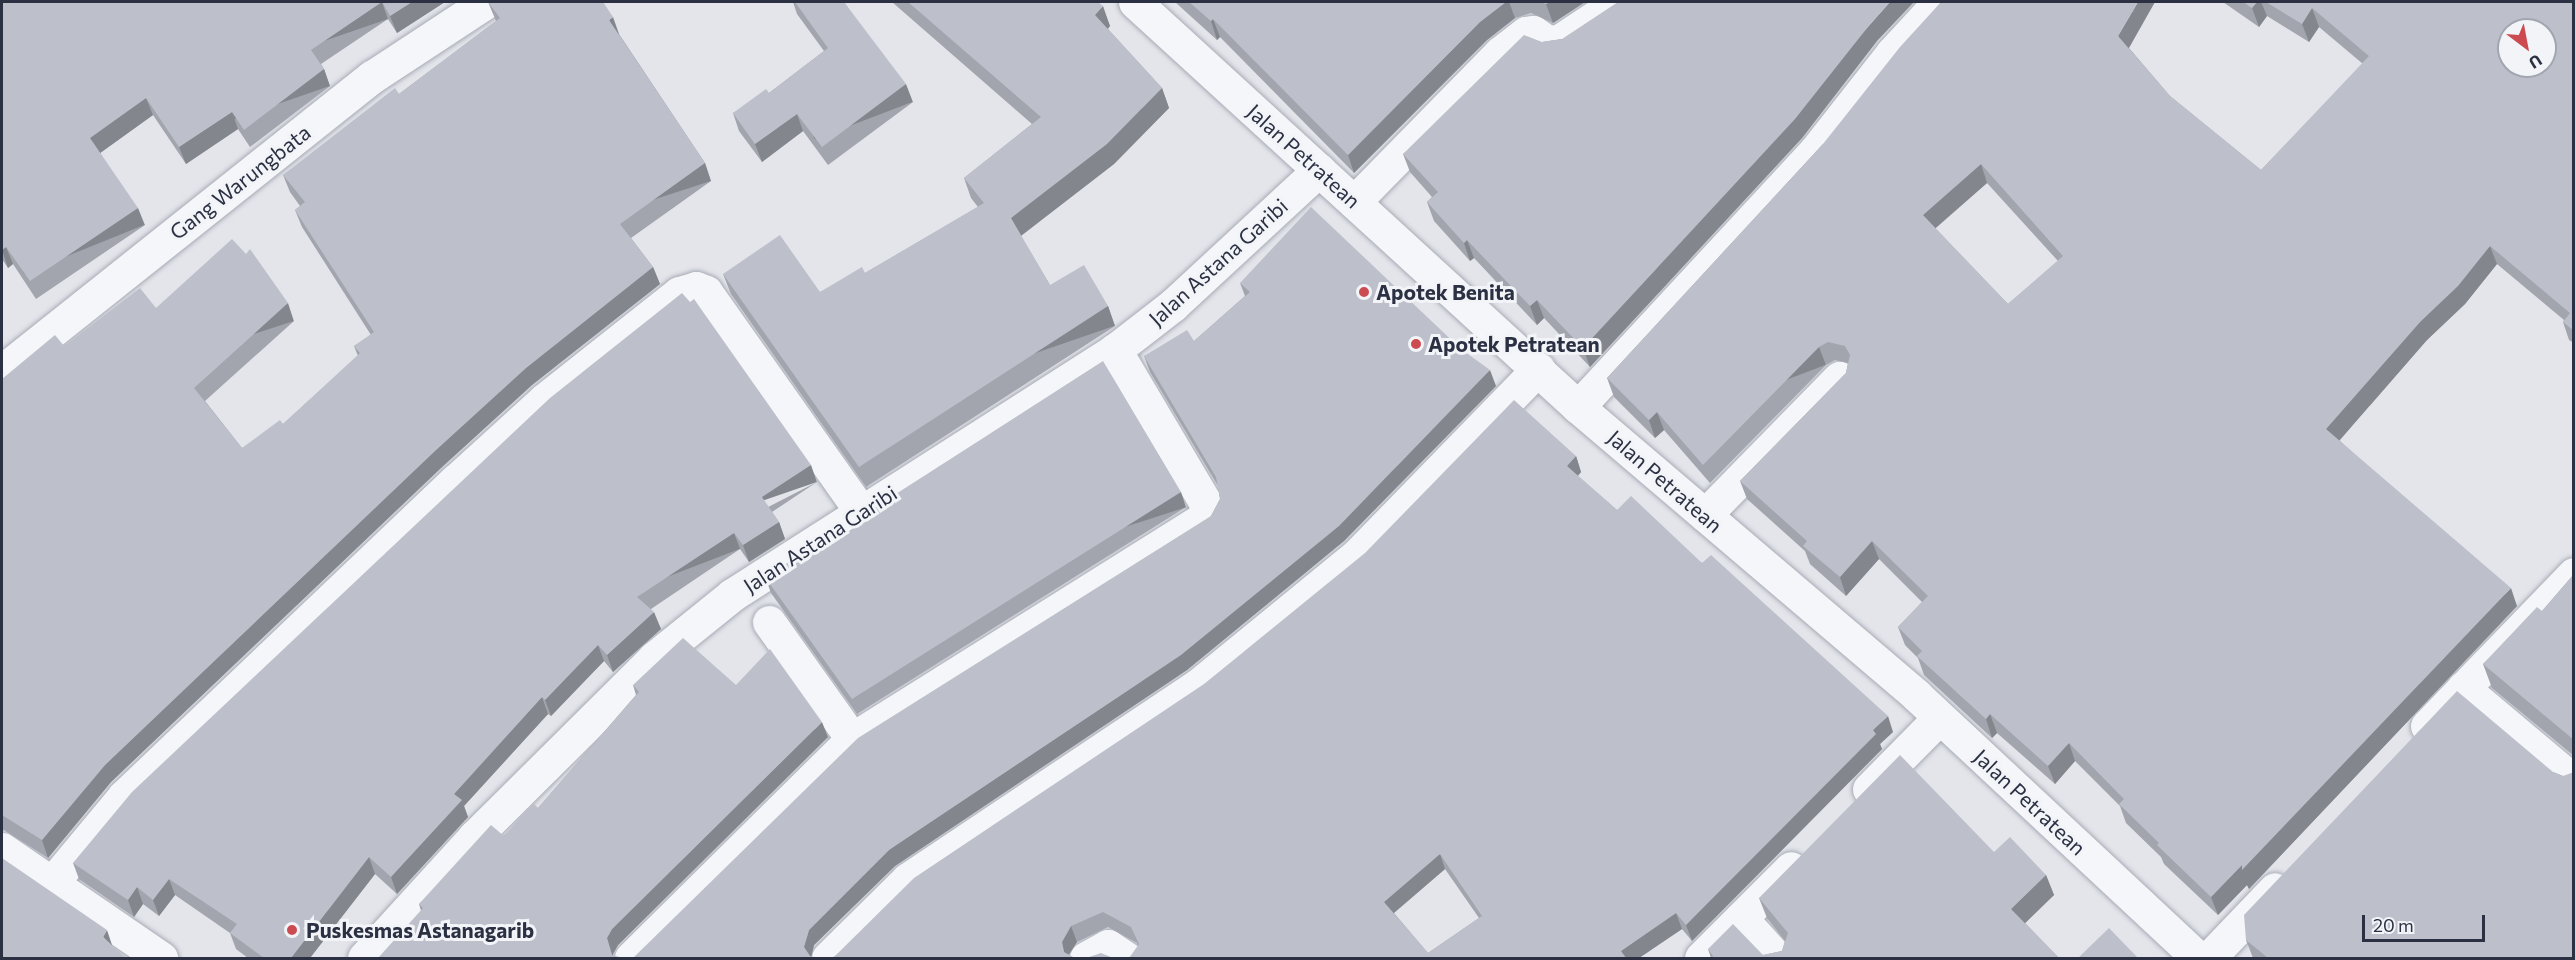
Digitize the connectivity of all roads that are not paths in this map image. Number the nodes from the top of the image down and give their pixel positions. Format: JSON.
{"nodes":[{"id":1,"x":486,"y":2,"type":"edge"},
{"id":2,"x":1135,"y":2,"type":"edge"},
{"id":3,"x":1618,"y":2,"type":"edge"},
{"id":4,"x":1939,"y":2,"type":"edge"},
{"id":5,"x":1319,"y":170,"type":"junction"},
{"id":6,"x":1354,"y":202,"type":"junction"},
{"id":7,"x":1115,"y":350,"type":"junction"},
{"id":8,"x":1538,"y":369,"type":"junction"},
{"id":9,"x":2,"y":371,"type":"edge"},
{"id":10,"x":1839,"y":378,"type":"edge"},
{"id":11,"x":1578,"y":407,"type":"junction"},
{"id":12,"x":861,"y":512,"type":"junction"},
{"id":13,"x":1705,"y":516,"type":"junction"},
{"id":14,"x":2574,"y":574,"type":"edge"},
{"id":15,"x":769,"y":622,"type":"dead end"},
{"id":16,"x":2463,"y":688,"type":"junction"},
{"id":17,"x":1939,"y":717,"type":"junction"},
{"id":18,"x":852,"y":739,"type":"junction"},
{"id":19,"x":2406,"y":749,"type":"edge"},
{"id":20,"x":2574,"y":781,"type":"edge"},
{"id":21,"x":1849,"y":809,"type":"edge"},
{"id":22,"x":1816,"y":843,"type":"edge"},
{"id":23,"x":2,"y":849,"type":"edge"},
{"id":24,"x":2299,"y":863,"type":"edge"},
{"id":25,"x":51,"y":884,"type":"junction"},
{"id":26,"x":1741,"y":918,"type":"junction"},
{"id":27,"x":161,"y":958,"type":"edge"},
{"id":28,"x":364,"y":958,"type":"edge"},
{"id":29,"x":631,"y":958,"type":"edge"},
{"id":30,"x":828,"y":958,"type":"edge"},
{"id":31,"x":1086,"y":958,"type":"edge"},
{"id":32,"x":1126,"y":958,"type":"edge"},
{"id":33,"x":1701,"y":958,"type":"edge"},
{"id":34,"x":1777,"y":958,"type":"edge"},
{"id":35,"x":2198,"y":958,"type":"edge"},
{"id":36,"x":2210,"y":958,"type":"edge"}],
"edges":[{"from":1,"to":9,"type":"street","name":"Gang Warungbata"},
{"from":2,"to":5,"type":"street","name":"Jalan Petratean"},
{"from":3,"to":6,"type":"street"},
{"from":4,"to":11,"type":"street"},
{"from":5,"to":6,"type":"street","name":"Jalan Petratean"},
{"from":5,"to":7,"type":"street","name":"Jalan Astana Garibi"},
{"from":6,"to":8,"type":"street","name":"Jalan Petratean"},
{"from":7,"to":12,"type":"street","name":"Jalan Astana Garibi"},
{"from":7,"to":18,"type":"street"},
{"from":8,"to":11,"type":"street","name":"Jalan Petratean"},
{"from":8,"to":30,"type":"street"},
{"from":10,"to":13,"type":"street"},
{"from":11,"to":13,"type":"street","name":"Jalan Petratean"},
{"from":12,"to":25,"type":"street"},
{"from":12,"to":28,"type":"street","name":"Jalan Astana Garibi"},
{"from":13,"to":17,"type":"street","name":"Jalan Petratean"},
{"from":14,"to":16,"type":"street"},
{"from":15,"to":18,"type":"street"},
{"from":16,"to":19,"type":"street"},
{"from":16,"to":20,"type":"street"},
{"from":17,"to":21,"type":"street"},
{"from":17,"to":35,"type":"street","name":"Jalan Petratean"},
{"from":18,"to":29,"type":"street"},
{"from":22,"to":26,"type":"street"},
{"from":23,"to":25,"type":"street"},
{"from":24,"to":36,"type":"street"},
{"from":25,"to":27,"type":"street"},
{"from":26,"to":33,"type":"street"},
{"from":26,"to":34,"type":"street"},
{"from":31,"to":32,"type":"street"}]}
